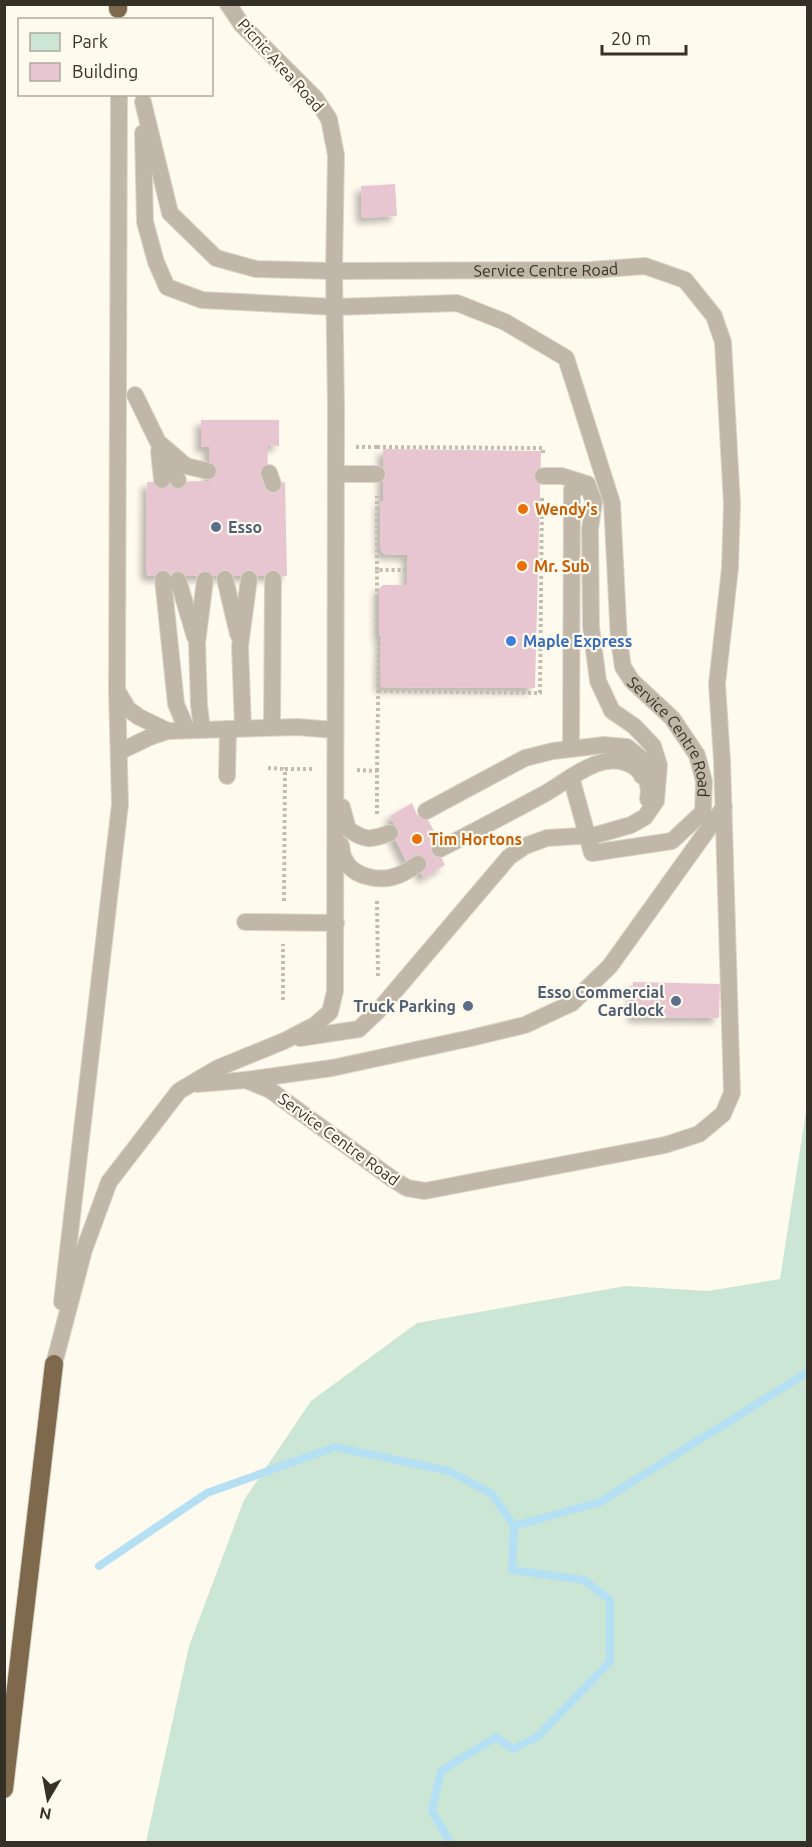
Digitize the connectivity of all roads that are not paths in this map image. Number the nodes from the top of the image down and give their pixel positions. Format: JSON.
{"nodes":[{"id":1,"x":228,"y":4,"type":"edge"},
{"id":2,"x":119,"y":96,"type":"edge"},
{"id":3,"x":141,"y":98,"type":"edge"},
{"id":4,"x":334,"y":271,"type":"junction"},
{"id":5,"x":335,"y":307,"type":"junction"},
{"id":6,"x":135,"y":395,"type":"dead end"},
{"id":7,"x":158,"y":442,"type":"junction"},
{"id":8,"x":201,"y":473,"type":"dead end"},
{"id":9,"x":336,"y":474,"type":"junction"},
{"id":10,"x":377,"y":474,"type":"dead end"},
{"id":11,"x":543,"y":476,"type":"road end"},
{"id":12,"x":170,"y":480,"type":"dead end"},
{"id":13,"x":587,"y":484,"type":"junction"},
{"id":14,"x":225,"y":579,"type":"dead end"},
{"id":15,"x":249,"y":579,"type":"dead end"},
{"id":16,"x":273,"y":579,"type":"dead end"},
{"id":17,"x":205,"y":580,"type":"dead end"},
{"id":18,"x":197,"y":643,"type":"junction"},
{"id":19,"x":240,"y":646,"type":"junction"},
{"id":20,"x":117,"y":691,"type":"junction"},
{"id":21,"x":272,"y":728,"type":"junction"},
{"id":22,"x":235,"y":729,"type":"junction"},
{"id":23,"x":195,"y":730,"type":"junction"},
{"id":24,"x":335,"y":730,"type":"junction"},
{"id":25,"x":168,"y":731,"type":"junction"},
{"id":26,"x":572,"y":749,"type":"junction"},
{"id":27,"x":119,"y":752,"type":"junction"},
{"id":28,"x":227,"y":776,"type":"dead end"},
{"id":29,"x":571,"y":777,"type":"junction"},
{"id":30,"x":336,"y":782,"type":"junction"},
{"id":31,"x":649,"y":791,"type":"junction"},
{"id":32,"x":724,"y":807,"type":"junction"},
{"id":33,"x":426,"y":811,"type":"dead end"},
{"id":34,"x":645,"y":817,"type":"junction"},
{"id":35,"x":336,"y":830,"type":"junction"},
{"id":36,"x":390,"y":832,"type":"dead end"},
{"id":37,"x":586,"y":835,"type":"junction"},
{"id":38,"x":440,"y":849,"type":"dead end"},
{"id":39,"x":418,"y":864,"type":"dead end"},
{"id":40,"x":245,"y":922,"type":"dead end"},
{"id":41,"x":336,"y":923,"type":"junction"},
{"id":42,"x":284,"y":1041,"type":"junction"},
{"id":43,"x":246,"y":1080,"type":"junction"},
{"id":44,"x":179,"y":1091,"type":"junction"},
{"id":45,"x":54,"y":1364,"type":"junction"},
{"id":46,"x":4,"y":1789,"type":"edge"}],
"edges":[{"from":1,"to":4,"type":"lane","name":"Picnic Area Road"},
{"from":2,"to":20,"type":"lane"},
{"from":3,"to":4,"type":"lane","name":"Service Centre Road"},
{"from":3,"to":5,"type":"lane","name":"Service Centre Road"},
{"from":4,"to":5,"type":"lane"},
{"from":4,"to":32,"type":"lane","name":"Service Centre Road"},
{"from":5,"to":9,"type":"lane"},
{"from":5,"to":37,"type":"lane","name":"Service Centre Road"},
{"from":6,"to":7,"type":"lane"},
{"from":7,"to":8,"type":"lane"},
{"from":7,"to":12,"type":"lane"},
{"from":9,"to":10,"type":"lane"},
{"from":9,"to":24,"type":"lane"},
{"from":11,"to":13,"type":"lane"},
{"from":13,"to":26,"type":"lane"},
{"from":13,"to":34,"type":"lane"},
{"from":14,"to":19,"type":"lane"},
{"from":15,"to":19,"type":"lane"},
{"from":16,"to":21,"type":"lane"},
{"from":17,"to":18,"type":"lane"},
{"from":18,"to":23,"type":"lane"},
{"from":18,"to":23,"type":"lane"},
{"from":19,"to":22,"type":"lane"},
{"from":20,"to":25,"type":"lane"},
{"from":20,"to":27,"type":"lane"},
{"from":21,"to":22,"type":"lane"},
{"from":21,"to":24,"type":"lane"},
{"from":22,"to":23,"type":"lane"},
{"from":22,"to":28,"type":"lane"},
{"from":23,"to":25,"type":"lane"},
{"from":24,"to":30,"type":"lane"},
{"from":25,"to":27,"type":"lane"},
{"from":26,"to":31,"type":"lane"},
{"from":26,"to":33,"type":"lane"},
{"from":27,"to":45,"type":"lane"},
{"from":29,"to":31,"type":"lane"},
{"from":29,"to":37,"type":"lane"},
{"from":29,"to":38,"type":"lane"},
{"from":30,"to":35,"type":"lane"},
{"from":30,"to":36,"type":"lane"},
{"from":31,"to":34,"type":"lane"},
{"from":32,"to":43,"type":"lane","name":"Service Centre Road"},
{"from":32,"to":43,"type":"lane","name":"Service Centre Road"},
{"from":34,"to":37,"type":"lane"},
{"from":35,"to":39,"type":"lane"},
{"from":35,"to":41,"type":"lane"},
{"from":37,"to":42,"type":"lane"},
{"from":40,"to":41,"type":"lane"},
{"from":41,"to":42,"type":"lane"},
{"from":42,"to":44,"type":"lane"},
{"from":43,"to":44,"type":"lane","name":"Service Centre Road"},
{"from":44,"to":45,"type":"lane"},
{"from":45,"to":46,"type":"highway"}]}
